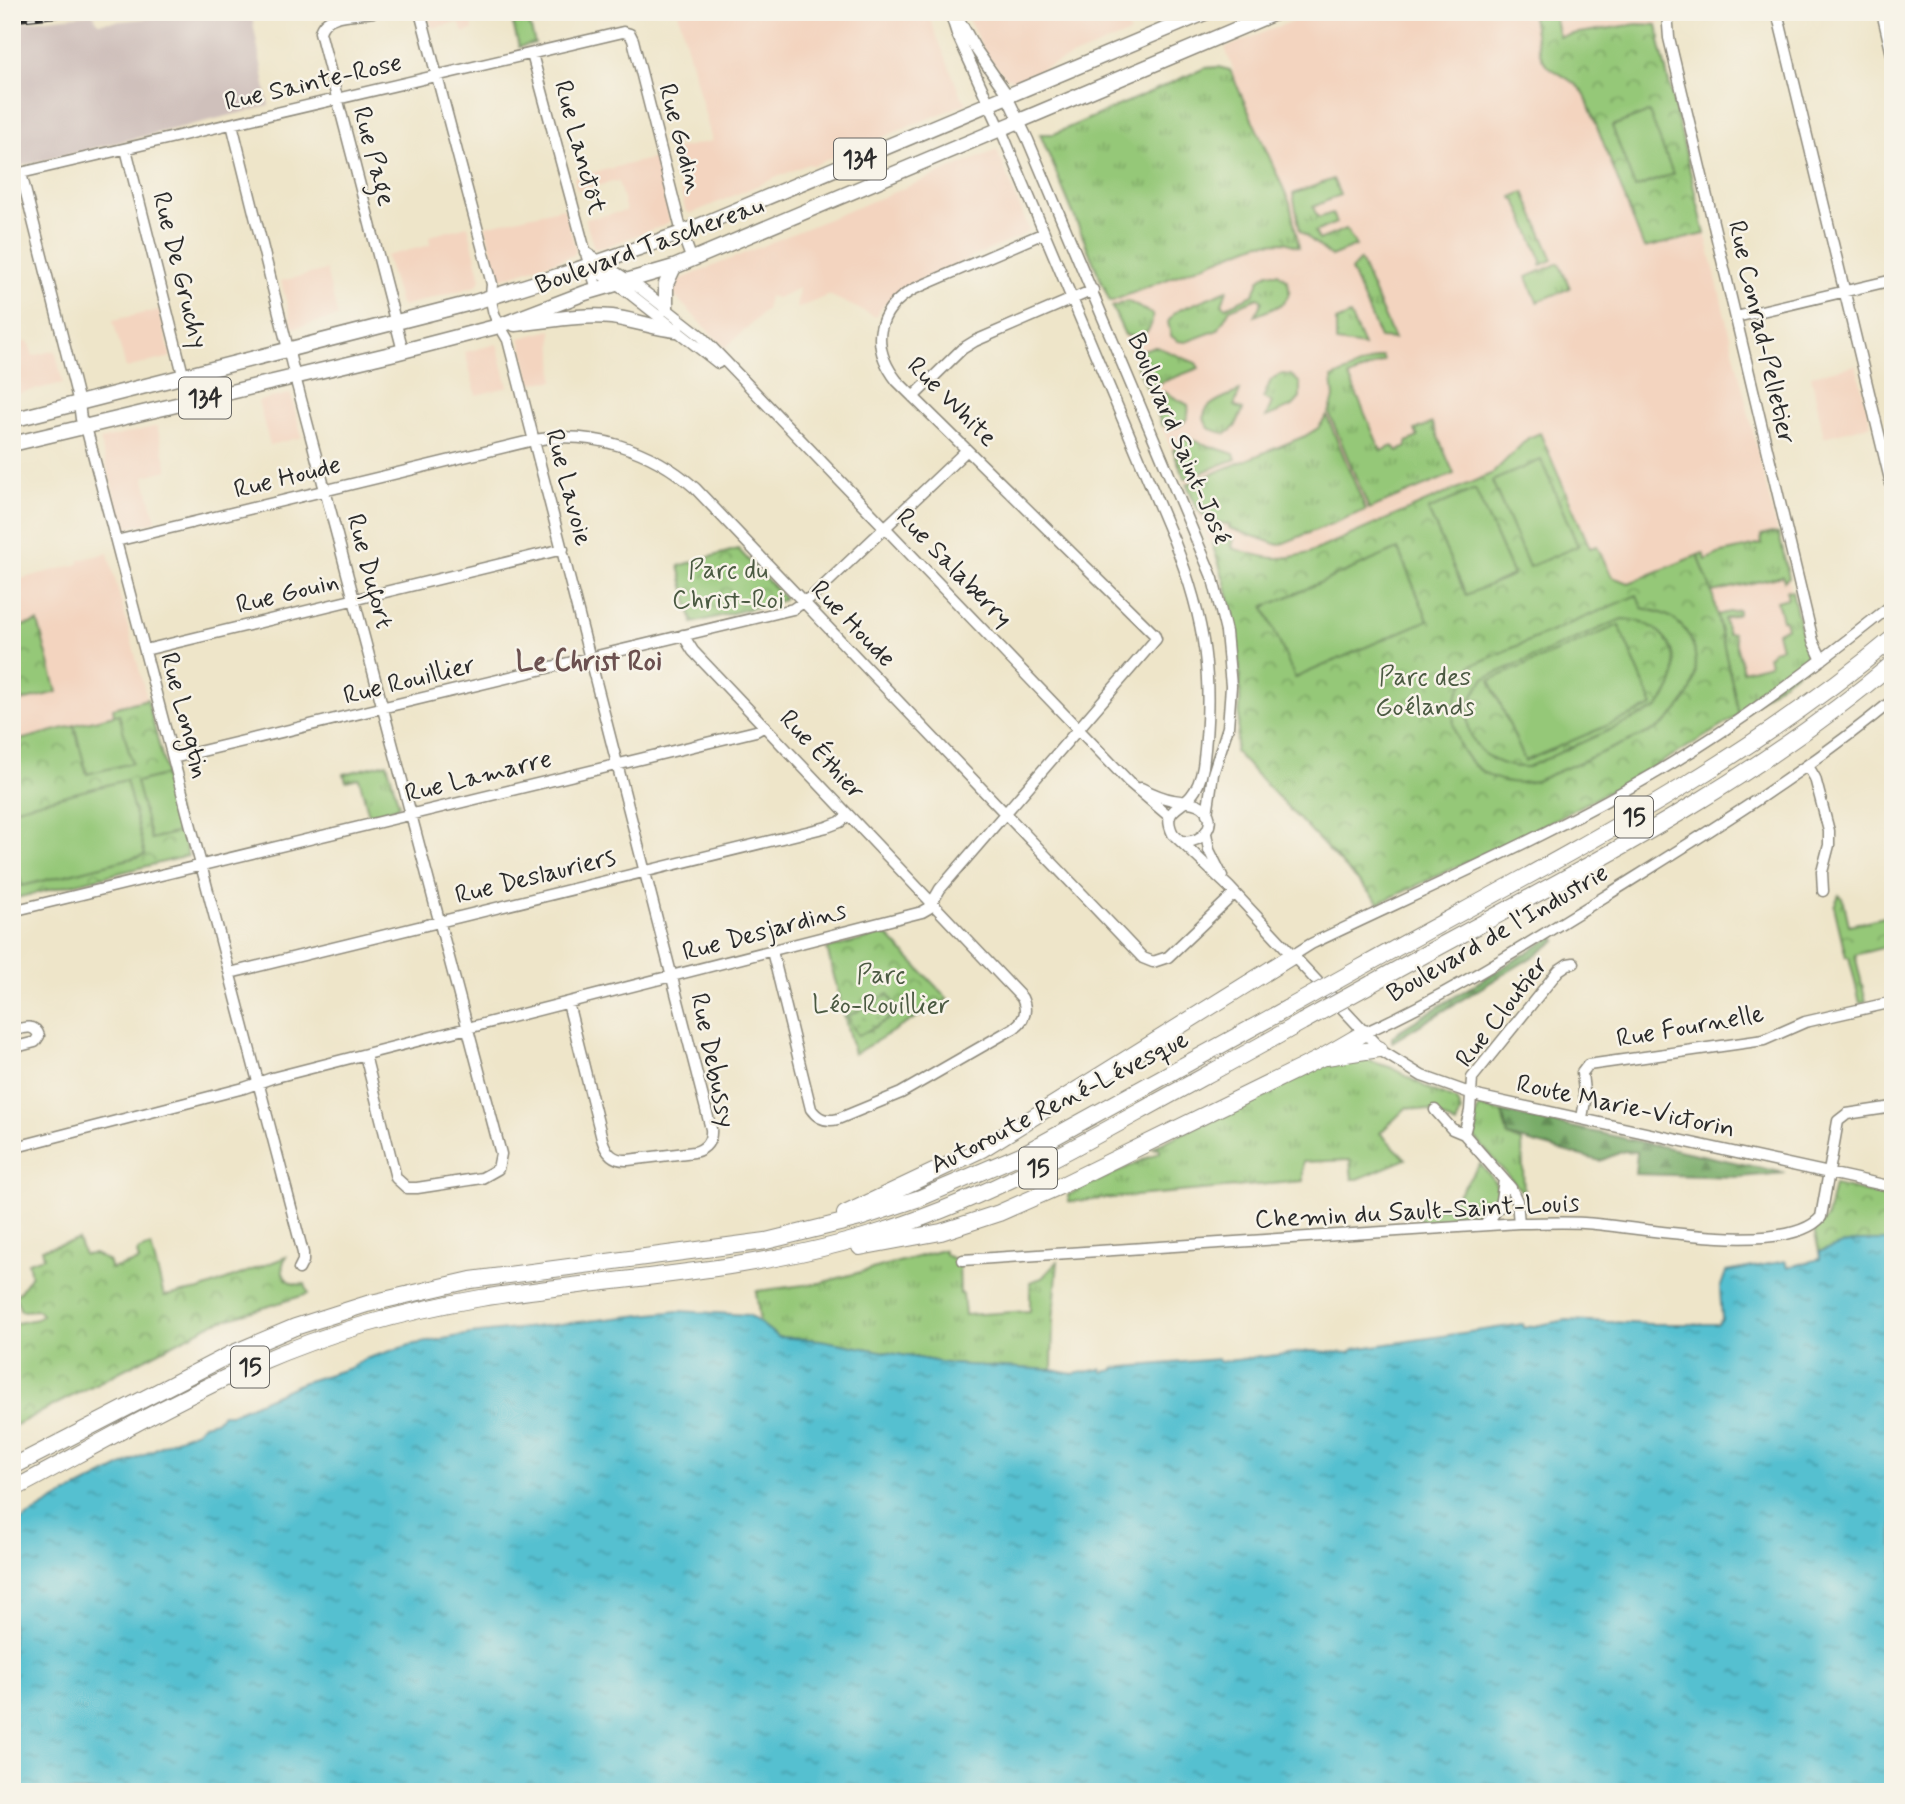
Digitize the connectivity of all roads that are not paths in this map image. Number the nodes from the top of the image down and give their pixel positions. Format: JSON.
{"nodes":[{"id":1,"x":373,"y":12,"type":"edge"},
{"id":2,"x":420,"y":12,"type":"edge"},
{"id":3,"x":953,"y":12,"type":"edge"},
{"id":4,"x":1207,"y":12,"type":"edge"},
{"id":5,"x":1277,"y":12,"type":"edge"},
{"id":6,"x":1667,"y":12,"type":"edge"},
{"id":7,"x":1777,"y":12,"type":"edge"},
{"id":8,"x":1882,"y":12,"type":"edge"},
{"id":9,"x":623,"y":32,"type":"joint"},
{"id":10,"x":1151,"y":36,"type":"junction"},
{"id":11,"x":532,"y":54,"type":"junction"},
{"id":12,"x":1893,"y":59,"type":"edge"},
{"id":13,"x":1161,"y":60,"type":"junction"},
{"id":14,"x":438,"y":75,"type":"junction"},
{"id":15,"x":1008,"y":96,"type":"junction"},
{"id":16,"x":337,"y":99,"type":"junction"},
{"id":17,"x":989,"y":104,"type":"junction"},
{"id":18,"x":1020,"y":120,"type":"junction"},
{"id":19,"x":232,"y":124,"type":"junction"},
{"id":20,"x":1000,"y":130,"type":"junction"},
{"id":21,"x":126,"y":149,"type":"junction"},
{"id":22,"x":16,"y":174,"type":"edge"},
{"id":23,"x":682,"y":233,"type":"junction"},
{"id":24,"x":1044,"y":233,"type":"junction"},
{"id":25,"x":591,"y":260,"type":"junction"},
{"id":26,"x":692,"y":260,"type":"junction"},
{"id":27,"x":674,"y":267,"type":"junction"},
{"id":28,"x":1893,"y":280,"type":"edge"},
{"id":29,"x":622,"y":282,"type":"junction"},
{"id":30,"x":597,"y":289,"type":"junction"},
{"id":31,"x":1093,"y":290,"type":"junction"},
{"id":32,"x":1844,"y":291,"type":"junction"},
{"id":33,"x":491,"y":297,"type":"junction"},
{"id":34,"x":1072,"y":299,"type":"junction"},
{"id":35,"x":666,"y":307,"type":"junction"},
{"id":36,"x":1736,"y":317,"type":"junction"},
{"id":37,"x":396,"y":322,"type":"junction"},
{"id":38,"x":499,"y":326,"type":"junction"},
{"id":39,"x":676,"y":330,"type":"junction"},
{"id":40,"x":288,"y":350,"type":"junction"},
{"id":41,"x":403,"y":351,"type":"junction"},
{"id":42,"x":184,"y":376,"type":"junction"},
{"id":43,"x":295,"y":377,"type":"junction"},
{"id":44,"x":746,"y":386,"type":"junction"},
{"id":45,"x":913,"y":397,"type":"junction"},
{"id":46,"x":190,"y":402,"type":"junction"},
{"id":47,"x":79,"y":403,"type":"junction"},
{"id":48,"x":12,"y":420,"type":"edge"},
{"id":49,"x":86,"y":427,"type":"junction"},
{"id":50,"x":534,"y":440,"type":"junction"},
{"id":51,"x":12,"y":444,"type":"edge"},
{"id":52,"x":967,"y":450,"type":"junction"},
{"id":53,"x":327,"y":489,"type":"junction"},
{"id":54,"x":1893,"y":492,"type":"edge"},
{"id":55,"x":886,"y":527,"type":"junction"},
{"id":56,"x":116,"y":541,"type":"junction"},
{"id":57,"x":563,"y":549,"type":"junction"},
{"id":58,"x":355,"y":599,"type":"junction"},
{"id":59,"x":804,"y":603,"type":"junction"},
{"id":60,"x":1893,"y":604,"type":"edge"},
{"id":61,"x":1152,"y":632,"type":"joint"},
{"id":62,"x":683,"y":635,"type":"junction"},
{"id":63,"x":1893,"y":638,"type":"edge"},
{"id":64,"x":145,"y":650,"type":"junction"},
{"id":65,"x":591,"y":658,"type":"junction"},
{"id":66,"x":1822,"y":660,"type":"junction"},
{"id":67,"x":1893,"y":663,"type":"edge"},
{"id":68,"x":1893,"y":700,"type":"edge"},
{"id":69,"x":384,"y":708,"type":"junction"},
{"id":70,"x":765,"y":726,"type":"junction"},
{"id":71,"x":1079,"y":730,"type":"junction"},
{"id":72,"x":173,"y":758,"type":"junction"},
{"id":73,"x":617,"y":765,"type":"junction"},
{"id":74,"x":1808,"y":766,"type":"junction"},
{"id":75,"x":1129,"y":782,"type":"junction"},
{"id":76,"x":1185,"y":803,"type":"junction"},
{"id":77,"x":412,"y":814,"type":"junction"},
{"id":78,"x":1005,"y":814,"type":"junction"},
{"id":79,"x":1207,"y":814,"type":"junction"},
{"id":80,"x":848,"y":815,"type":"junction"},
{"id":81,"x":1170,"y":817,"type":"junction"},
{"id":82,"x":1206,"y":834,"type":"junction"},
{"id":83,"x":1183,"y":841,"type":"junction"},
{"id":84,"x":201,"y":865,"type":"junction"},
{"id":85,"x":645,"y":872,"type":"junction"},
{"id":86,"x":1232,"y":891,"type":"junction"},
{"id":87,"x":1823,"y":891,"type":"dead end"},
{"id":88,"x":932,"y":902,"type":"junction"},
{"id":89,"x":12,"y":911,"type":"edge"},
{"id":90,"x":439,"y":922,"type":"junction"},
{"id":91,"x":772,"y":951,"type":"junction"},
{"id":92,"x":1292,"y":956,"type":"junction"},
{"id":93,"x":1574,"y":963,"type":"dead end"},
{"id":94,"x":230,"y":972,"type":"junction"},
{"id":95,"x":673,"y":977,"type":"junction"},
{"id":96,"x":1893,"y":1002,"type":"edge"},
{"id":97,"x":568,"y":1003,"type":"junction"},
{"id":98,"x":468,"y":1028,"type":"junction"},
{"id":99,"x":12,"y":1031,"type":"edge"},
{"id":100,"x":1364,"y":1033,"type":"junction"},
{"id":101,"x":12,"y":1048,"type":"edge"},
{"id":102,"x":1379,"y":1049,"type":"junction"},
{"id":103,"x":365,"y":1055,"type":"junction"},
{"id":104,"x":1321,"y":1058,"type":"junction"},
{"id":105,"x":258,"y":1082,"type":"junction"},
{"id":106,"x":1470,"y":1094,"type":"junction"},
{"id":107,"x":1893,"y":1107,"type":"edge"},
{"id":108,"x":1434,"y":1110,"type":"dead end"},
{"id":109,"x":1582,"y":1118,"type":"junction"},
{"id":110,"x":12,"y":1129,"type":"edge"},
{"id":111,"x":1464,"y":1135,"type":"junction"},
{"id":112,"x":14,"y":1147,"type":"edge"},
{"id":113,"x":1829,"y":1172,"type":"junction"},
{"id":114,"x":1504,"y":1180,"type":"junction"},
{"id":115,"x":1893,"y":1187,"type":"edge"},
{"id":116,"x":1519,"y":1223,"type":"junction"},
{"id":117,"x":1485,"y":1225,"type":"junction"},
{"id":118,"x":805,"y":1233,"type":"junction"},
{"id":119,"x":963,"y":1260,"type":"dead end"},
{"id":120,"x":754,"y":1262,"type":"junction"},
{"id":121,"x":299,"y":1269,"type":"dead end"},
{"id":122,"x":12,"y":1467,"type":"edge"},
{"id":123,"x":12,"y":1490,"type":"edge"}],
"edges":[{"from":1,"to":16,"type":"street","name":"Rue Page"},
{"from":2,"to":14,"type":"street","name":"Rue Lavoie"},
{"from":3,"to":15,"type":"street","name":"Boulevard Saint-José"},
{"from":3,"to":17,"type":"street","name":"Boulevard Saint-José"},
{"from":4,"to":10,"type":"main road","name":"Boulevard Taschereau","number":"134"},
{"from":5,"to":13,"type":"main road","name":"Boulevard Taschereau","number":"134"},
{"from":6,"to":36,"type":"street","name":"Rue Conrad-Pelletier"},
{"from":7,"to":32,"type":"street"},
{"from":8,"to":12,"type":"street"},
{"from":9,"to":11,"type":"street","name":"Rue Sainte-Rose"},
{"from":9,"to":23,"type":"street","name":"Rue Godin"},
{"from":10,"to":13,"type":"main road"},
{"from":10,"to":15,"type":"main road","name":"Boulevard Taschereau","number":"134"},
{"from":11,"to":14,"type":"street","name":"Rue Sainte-Rose"},
{"from":11,"to":25,"type":"street","name":"Rue Lanctôt"},
{"from":13,"to":18,"type":"main road","name":"Boulevard Taschereau","number":"134"},
{"from":14,"to":16,"type":"street","name":"Rue Sainte-Rose"},
{"from":14,"to":33,"type":"street","name":"Rue Lavoie"},
{"from":15,"to":17,"type":"main road","name":"Boulevard Taschereau","number":"134"},
{"from":15,"to":18,"type":"street","name":"Boulevard Saint-José"},
{"from":16,"to":19,"type":"street","name":"Rue Sainte-Rose"},
{"from":16,"to":37,"type":"street","name":"Rue Page"},
{"from":17,"to":20,"type":"street","name":"Boulevard Saint-José"},
{"from":17,"to":23,"type":"main road","name":"Boulevard Taschereau","number":"134"},
{"from":18,"to":20,"type":"main road","name":"Boulevard Taschereau","number":"134"},
{"from":18,"to":31,"type":"street","name":"Boulevard Saint-José"},
{"from":19,"to":21,"type":"street","name":"Rue Sainte-Rose"},
{"from":19,"to":40,"type":"street","name":"Rue Dufort"},
{"from":20,"to":24,"type":"street","name":"Boulevard Saint-José"},
{"from":20,"to":26,"type":"main road","name":"Boulevard Taschereau","number":"134"},
{"from":21,"to":22,"type":"street","name":"Rue Sainte-Rose"},
{"from":21,"to":42,"type":"street","name":"Rue De Gruchy"},
{"from":22,"to":47,"type":"street","name":"Rue Longtin"},
{"from":23,"to":25,"type":"main road","name":"Boulevard Taschereau","number":"134"},
{"from":23,"to":26,"type":"street","name":"Rue Godin"},
{"from":24,"to":34,"type":"street","name":"Boulevard Saint-José"},
{"from":24,"to":45,"type":"street","name":"Rue White"},
{"from":25,"to":29,"type":"street","name":"Rue Salaberry"},
{"from":25,"to":30,"type":"street","name":"Rue Lanctôt"},
{"from":25,"to":33,"type":"main road","name":"Boulevard Taschereau","number":"134"},
{"from":26,"to":27,"type":"main road","name":"Boulevard Taschereau","number":"134"},
{"from":27,"to":29,"type":"main road","name":"Boulevard Taschereau","number":"134"},
{"from":27,"to":35,"type":"main road"},
{"from":28,"to":32,"type":"street"},
{"from":29,"to":30,"type":"main road","name":"Boulevard Taschereau","number":"134"},
{"from":29,"to":35,"type":"street","name":"Rue Salaberry"},
{"from":29,"to":39,"type":"street","name":"Rue Salaberry"},
{"from":30,"to":38,"type":"main road","name":"Boulevard Taschereau","number":"134"},
{"from":31,"to":34,"type":"street"},
{"from":31,"to":79,"type":"street","name":"Boulevard Saint-José"},
{"from":32,"to":36,"type":"street"},
{"from":32,"to":54,"type":"street"},
{"from":33,"to":37,"type":"main road","name":"Boulevard Taschereau","number":"134"},
{"from":33,"to":38,"type":"street","name":"Rue Lavoie"},
{"from":34,"to":45,"type":"street"},
{"from":34,"to":76,"type":"street","name":"Boulevard Saint-José"},
{"from":35,"to":44,"type":"street","name":"Rue Salaberry"},
{"from":36,"to":66,"type":"street","name":"Rue Conrad-Pelletier"},
{"from":37,"to":40,"type":"main road","name":"Boulevard Taschereau","number":"134"},
{"from":37,"to":41,"type":"street","name":"Rue Page"},
{"from":38,"to":39,"type":"main road"},
{"from":38,"to":41,"type":"main road","name":"Boulevard Taschereau","number":"134"},
{"from":38,"to":50,"type":"street","name":"Rue Lavoie"},
{"from":39,"to":44,"type":"street","name":"Rue Salaberry"},
{"from":40,"to":42,"type":"main road","name":"Boulevard Taschereau","number":"134"},
{"from":40,"to":43,"type":"street","name":"Rue Dufort"},
{"from":41,"to":43,"type":"main road","name":"Boulevard Taschereau","number":"134"},
{"from":42,"to":46,"type":"street","name":"Rue De Gruchy"},
{"from":42,"to":47,"type":"main road","name":"Boulevard Taschereau","number":"134"},
{"from":43,"to":46,"type":"main road","name":"Boulevard Taschereau","number":"134"},
{"from":43,"to":53,"type":"street","name":"Rue Dufort"},
{"from":44,"to":55,"type":"street","name":"Rue Salaberry"},
{"from":45,"to":52,"type":"street","name":"Rue White"},
{"from":46,"to":49,"type":"main road","name":"Boulevard Taschereau","number":"134"},
{"from":47,"to":48,"type":"main road","name":"Boulevard Taschereau","number":"134"},
{"from":47,"to":49,"type":"street","name":"Rue Longtin"},
{"from":49,"to":51,"type":"main road","name":"Boulevard Taschereau","number":"134"},
{"from":49,"to":56,"type":"street","name":"Rue Longtin"},
{"from":50,"to":53,"type":"street","name":"Rue Houde"},
{"from":50,"to":57,"type":"street","name":"Rue Lavoie"},
{"from":50,"to":59,"type":"street","name":"Rue Houde"},
{"from":52,"to":55,"type":"street","name":"Rue Rouillier"},
{"from":52,"to":61,"type":"street","name":"Rue White"},
{"from":53,"to":56,"type":"street","name":"Rue Houde"},
{"from":53,"to":58,"type":"street","name":"Rue Dufort"},
{"from":55,"to":59,"type":"street","name":"Rue Rouillier"},
{"from":55,"to":71,"type":"street","name":"Rue Salaberry"},
{"from":56,"to":64,"type":"street","name":"Rue Longtin"},
{"from":57,"to":58,"type":"street","name":"Rue Gouin"},
{"from":57,"to":65,"type":"street","name":"Rue Lavoie"},
{"from":58,"to":64,"type":"street","name":"Rue Gouin"},
{"from":58,"to":69,"type":"street","name":"Rue Dufort"},
{"from":59,"to":62,"type":"street","name":"Rue Rouillier"},
{"from":59,"to":78,"type":"street","name":"Rue Houde"},
{"from":60,"to":66,"type":"street"},
{"from":61,"to":71,"type":"street","name":"Rue Desjardins"},
{"from":62,"to":65,"type":"street","name":"Rue Rouillier"},
{"from":62,"to":70,"type":"street","name":"Rue Éthier"},
{"from":63,"to":118,"type":"highway","name":"Autoroute René-Lévesque","number":"15","bridge":true},
{"from":64,"to":72,"type":"street","name":"Rue Longtin"},
{"from":65,"to":69,"type":"street","name":"Rue Rouillier"},
{"from":65,"to":73,"type":"street","name":"Rue Lavoie"},
{"from":66,"to":92,"type":"street"},
{"from":67,"to":120,"type":"highway","name":"Autoroute René-Lévesque","number":"15","bridge":true},
{"from":68,"to":74,"type":"street","name":"Boulevard de l'Industrie"},
{"from":69,"to":72,"type":"street","name":"Rue Rouillier"},
{"from":69,"to":77,"type":"street","name":"Rue Dufort"},
{"from":70,"to":73,"type":"street","name":"Rue Lamarre"},
{"from":70,"to":80,"type":"street","name":"Rue Éthier"},
{"from":71,"to":75,"type":"street","name":"Rue Salaberry"},
{"from":71,"to":78,"type":"street","name":"Rue Desjardins"},
{"from":72,"to":84,"type":"street","name":"Rue Longtin"},
{"from":73,"to":77,"type":"street","name":"Rue Lamarre"},
{"from":73,"to":85,"type":"street","name":"Rue Lavoie"},
{"from":74,"to":87,"type":"street"},
{"from":74,"to":100,"type":"street","name":"Boulevard de l'Industrie"},
{"from":75,"to":76,"type":"street","name":"Rue Salaberry"},
{"from":75,"to":81,"type":"street","name":"Rue Salaberry"},
{"from":76,"to":79,"type":"street"},
{"from":76,"to":81,"type":"street"},
{"from":77,"to":84,"type":"street","name":"Rue Lamarre"},
{"from":77,"to":90,"type":"street","name":"Rue Dufort"},
{"from":78,"to":86,"type":"street","name":"Rue Houde"},
{"from":78,"to":88,"type":"street","name":"Rue Desjardins"},
{"from":79,"to":82,"type":"street"},
{"from":80,"to":85,"type":"street","name":"Rue Deslauriers"},
{"from":80,"to":88,"type":"street","name":"Rue Éthier"},
{"from":81,"to":83,"type":"street"},
{"from":82,"to":83,"type":"street"},
{"from":82,"to":86,"type":"street"},
{"from":83,"to":86,"type":"street"},
{"from":84,"to":89,"type":"street","name":"Rue Lamarre"},
{"from":84,"to":94,"type":"street","name":"Rue Longtin"},
{"from":85,"to":90,"type":"street","name":"Rue Deslauriers"},
{"from":85,"to":95,"type":"street","name":"Rue Lavoie"},
{"from":86,"to":92,"type":"street"},
{"from":88,"to":91,"type":"street","name":"Rue Desjardins"},
{"from":88,"to":91,"type":"street","name":"Rue Éthier"},
{"from":90,"to":94,"type":"street","name":"Rue Deslauriers"},
{"from":90,"to":98,"type":"street","name":"Rue Dufort"},
{"from":91,"to":95,"type":"street","name":"Rue Desjardins"},
{"from":92,"to":100,"type":"street"},
{"from":92,"to":118,"type":"highway"},
{"from":93,"to":106,"type":"street","name":"Rue Cloutier"},
{"from":94,"to":105,"type":"street","name":"Rue Longtin"},
{"from":95,"to":97,"type":"street","name":"Rue Desjardins"},
{"from":95,"to":97,"type":"street","name":"Rue Debussy"},
{"from":96,"to":109,"type":"street","name":"Rue Fournelle"},
{"from":97,"to":98,"type":"street","name":"Rue Desjardins"},
{"from":98,"to":103,"type":"street","name":"Rue Desjardins"},
{"from":98,"to":103,"type":"street","name":"Rue Dufort"},
{"from":99,"to":101,"type":"street"},
{"from":100,"to":102,"type":"street","name":"Route Marie-Victorin"},
{"from":100,"to":104,"type":"highway"},
{"from":102,"to":104,"type":"highway"},
{"from":102,"to":106,"type":"street","name":"Route Marie-Victorin"},
{"from":103,"to":105,"type":"street","name":"Rue Desjardins"},
{"from":104,"to":120,"type":"highway"},
{"from":105,"to":112,"type":"street","name":"Rue Desjardins"},
{"from":105,"to":121,"type":"street","name":"Rue Longtin"},
{"from":106,"to":109,"type":"street","name":"Route Marie-Victorin"},
{"from":106,"to":111,"type":"street"},
{"from":107,"to":113,"type":"street"},
{"from":108,"to":111,"type":"street"},
{"from":109,"to":113,"type":"street","name":"Route Marie-Victorin"},
{"from":110,"to":112,"type":"street"},
{"from":111,"to":114,"type":"street"},
{"from":113,"to":115,"type":"street","name":"Route Marie-Victorin"},
{"from":113,"to":116,"type":"street","name":"Chemin du Sault-Saint-Louis"},
{"from":114,"to":116,"type":"street"},
{"from":114,"to":117,"type":"street"},
{"from":116,"to":117,"type":"street","name":"Chemin du Sault-Saint-Louis"},
{"from":117,"to":119,"type":"street","name":"Chemin du Sault-Saint-Louis"},
{"from":118,"to":122,"type":"highway","name":"Autoroute René-Lévesque","number":"15"},
{"from":120,"to":123,"type":"highway","name":"Autoroute René-Lévesque","number":"15"}]}
